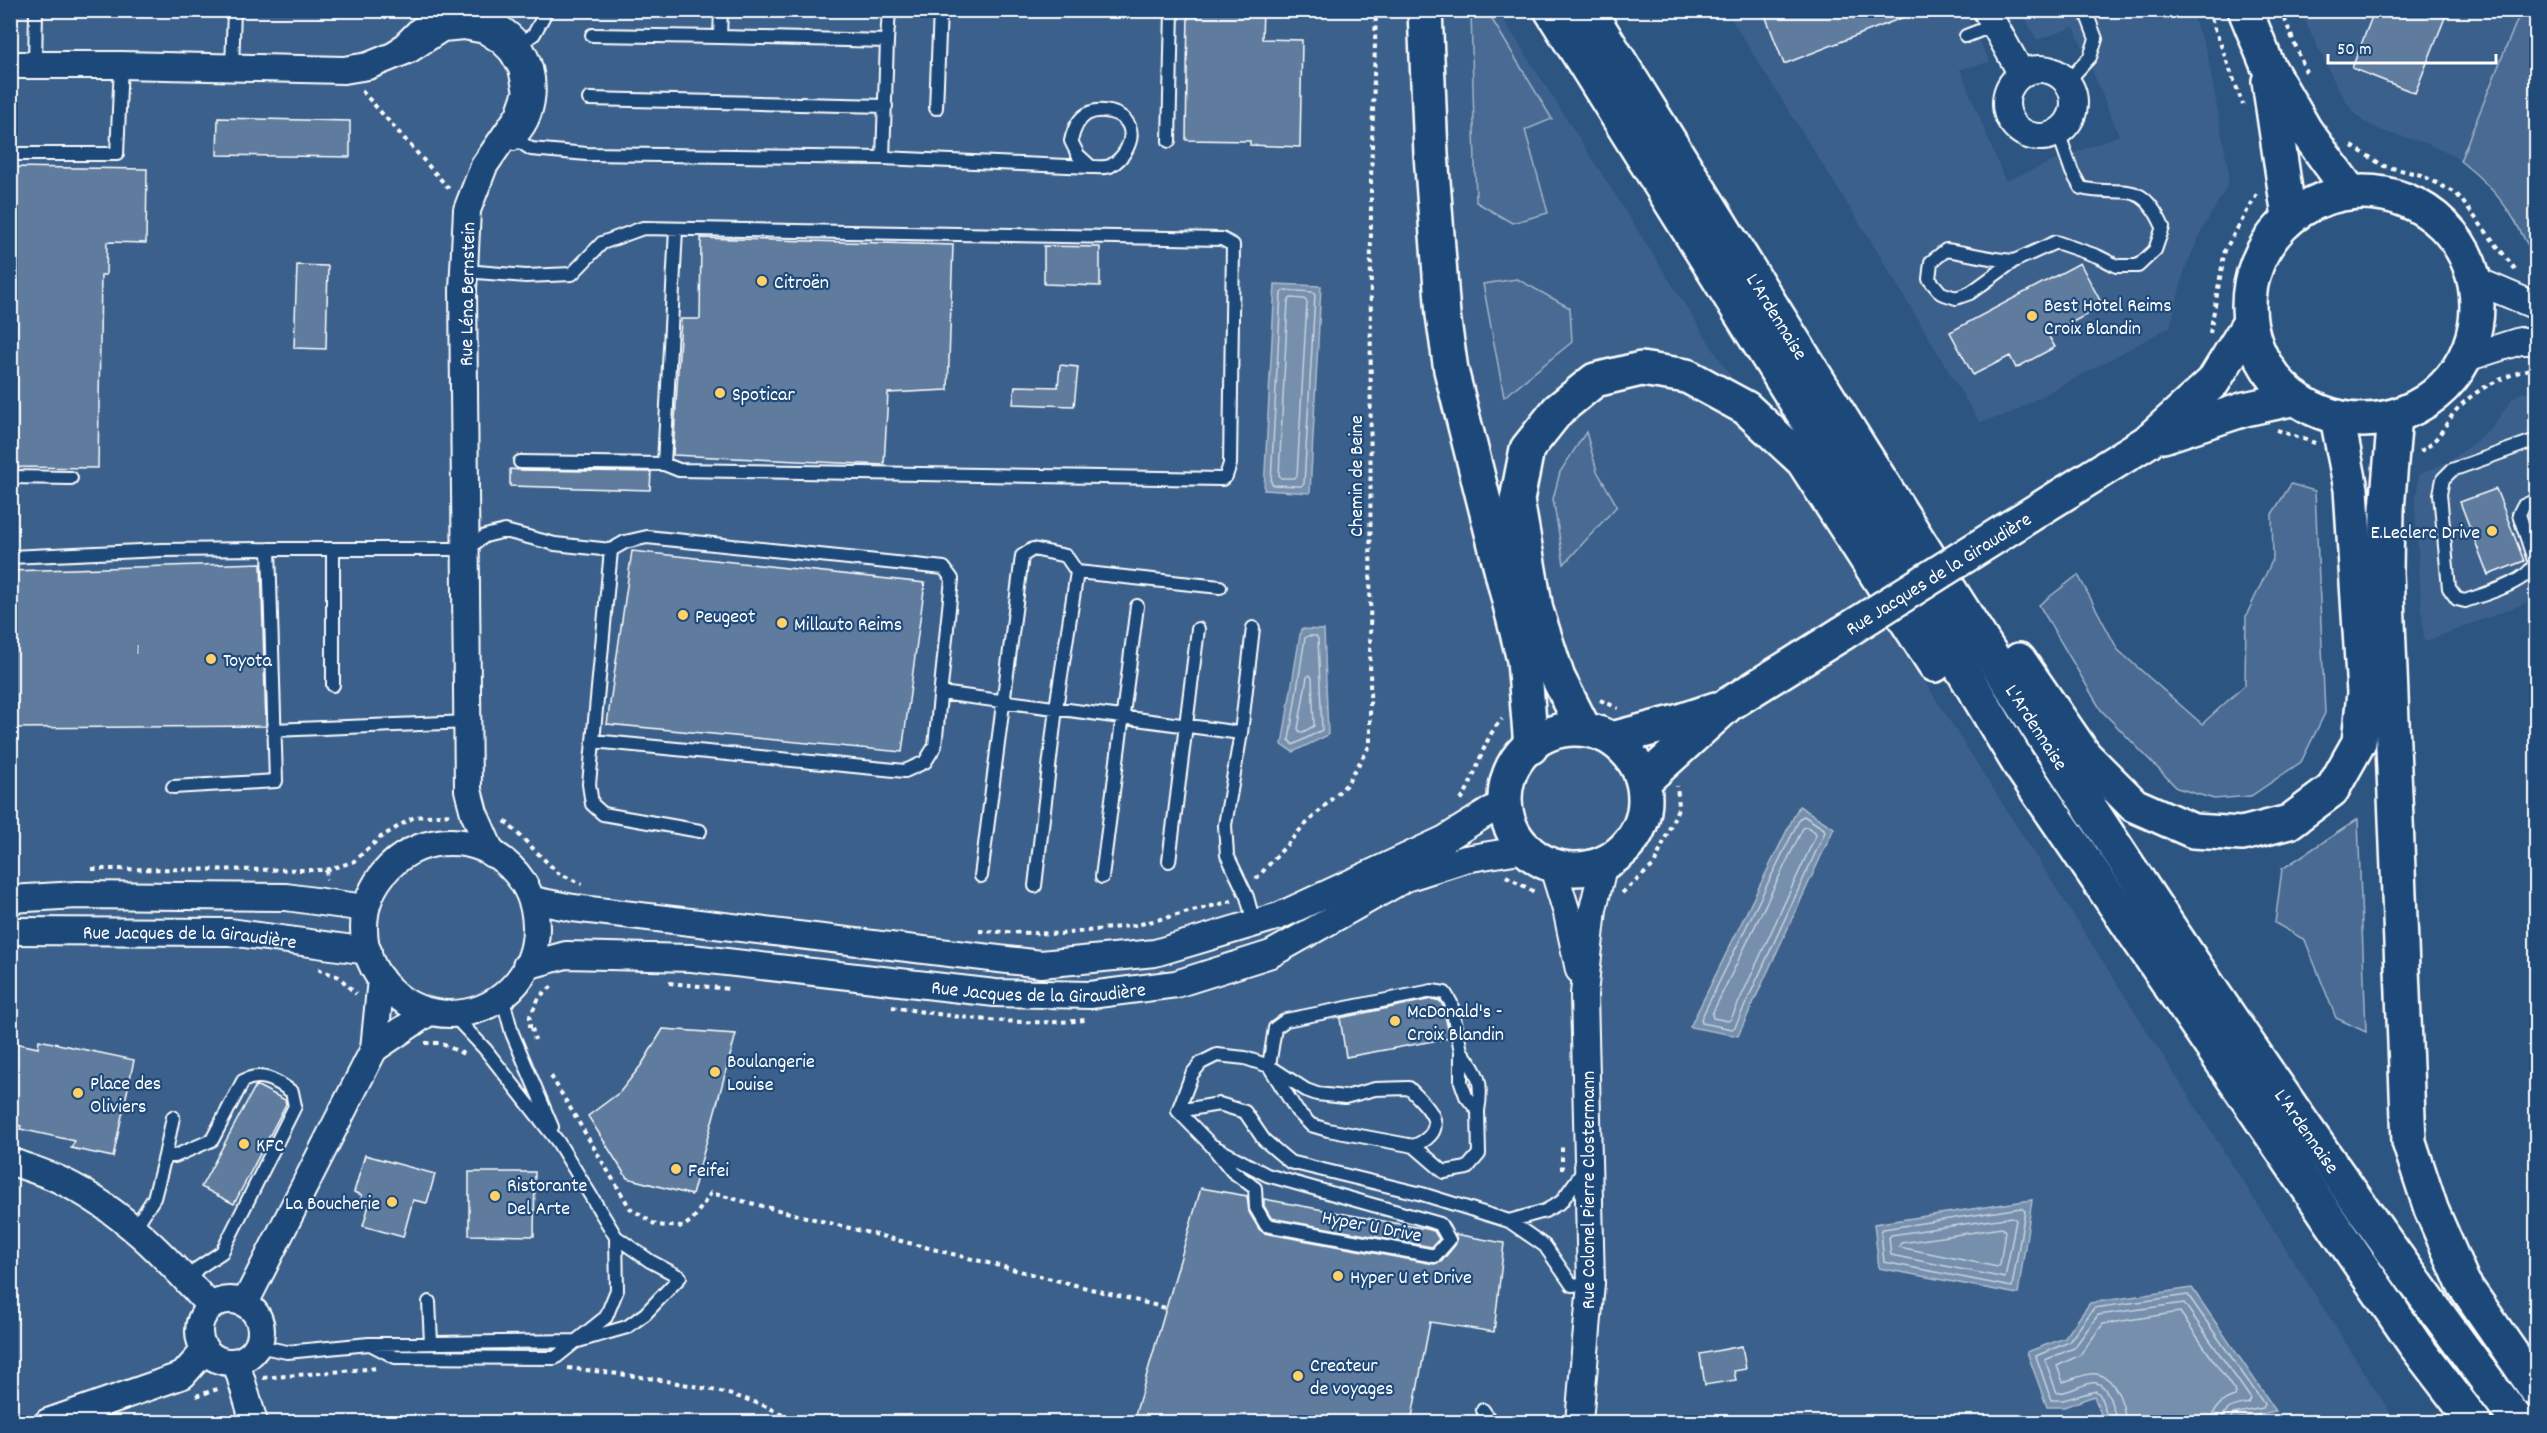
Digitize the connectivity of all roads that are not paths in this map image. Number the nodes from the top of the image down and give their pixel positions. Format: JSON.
{"nodes":[{"id":1,"x":36,"y":10,"type":"edge"},
{"id":2,"x":234,"y":10,"type":"edge"},
{"id":3,"x":453,"y":10,"type":"edge"},
{"id":4,"x":473,"y":10,"type":"edge"},
{"id":5,"x":547,"y":10,"type":"edge"},
{"id":6,"x":721,"y":10,"type":"edge"},
{"id":7,"x":889,"y":10,"type":"edge"},
{"id":8,"x":939,"y":10,"type":"edge"},
{"id":9,"x":1172,"y":10,"type":"edge"},
{"id":10,"x":1425,"y":10,"type":"edge"},
{"id":11,"x":1551,"y":10,"type":"edge"},
{"id":12,"x":1588,"y":10,"type":"edge"},
{"id":13,"x":2085,"y":10,"type":"edge"},
{"id":14,"x":2245,"y":10,"type":"edge"},
{"id":15,"x":1990,"y":18,"type":"edge"},
{"id":16,"x":592,"y":35,"type":"dead end"},
{"id":17,"x":1966,"y":36,"type":"dead end"},
{"id":18,"x":720,"y":37,"type":"junction"},
{"id":19,"x":887,"y":41,"type":"junction"},
{"id":20,"x":518,"y":46,"type":"junction"},
{"id":21,"x":2267,"y":64,"type":"junction"},
{"id":22,"x":23,"y":65,"type":"edge"},
{"id":23,"x":121,"y":65,"type":"junction"},
{"id":24,"x":368,"y":66,"type":"junction"},
{"id":25,"x":232,"y":68,"type":"junction"},
{"id":26,"x":2022,"y":74,"type":"junction"},
{"id":27,"x":2067,"y":82,"type":"junction"},
{"id":28,"x":589,"y":99,"type":"dead end"},
{"id":29,"x":886,"y":106,"type":"junction"},
{"id":30,"x":936,"y":108,"type":"dead end"},
{"id":31,"x":2058,"y":132,"type":"junction"},
{"id":32,"x":513,"y":137,"type":"junction"},
{"id":33,"x":1169,"y":141,"type":"dead end"},
{"id":34,"x":10,"y":154,"type":"edge"},
{"id":35,"x":883,"y":159,"type":"junction"},
{"id":36,"x":1091,"y":167,"type":"junction"},
{"id":37,"x":2351,"y":193,"type":"junction"},
{"id":38,"x":2289,"y":217,"type":"junction"},
{"id":39,"x":676,"y":229,"type":"junction"},
{"id":40,"x":2014,"y":261,"type":"junction"},
{"id":41,"x":465,"y":271,"type":"junction"},
{"id":42,"x":2475,"y":280,"type":"junction"},
{"id":43,"x":2536,"y":306,"type":"edge"},
{"id":44,"x":2250,"y":322,"type":"junction"},
{"id":45,"x":2536,"y":341,"type":"edge"},
{"id":46,"x":2466,"y":358,"type":"junction"},
{"id":47,"x":2296,"y":398,"type":"junction"},
{"id":48,"x":2395,"y":416,"type":"junction"},
{"id":49,"x":2337,"y":417,"type":"junction"},
{"id":50,"x":2536,"y":440,"type":"edge"},
{"id":51,"x":2147,"y":442,"type":"junction"},
{"id":52,"x":520,"y":462,"type":"dead end"},
{"id":53,"x":664,"y":464,"type":"junction"},
{"id":54,"x":10,"y":477,"type":"edge"},
{"id":55,"x":71,"y":478,"type":"dead end"},
{"id":56,"x":1881,"y":483,"type":"junction"},
{"id":57,"x":2536,"y":500,"type":"edge"},
{"id":58,"x":269,"y":549,"type":"junction"},
{"id":59,"x":333,"y":549,"type":"junction"},
{"id":60,"x":467,"y":549,"type":"junction"},
{"id":61,"x":611,"y":550,"type":"junction"},
{"id":62,"x":10,"y":557,"type":"edge"},
{"id":63,"x":1077,"y":572,"type":"junction"},
{"id":64,"x":1220,"y":587,"type":"dead end"},
{"id":65,"x":1137,"y":606,"type":"dead end"},
{"id":66,"x":1253,"y":628,"type":"dead end"},
{"id":67,"x":1198,"y":629,"type":"dead end"},
{"id":68,"x":333,"y":685,"type":"dead end"},
{"id":69,"x":940,"y":693,"type":"junction"},
{"id":70,"x":1004,"y":701,"type":"junction"},
{"id":71,"x":1729,"y":704,"type":"junction"},
{"id":72,"x":1056,"y":708,"type":"junction"},
{"id":73,"x":1123,"y":717,"type":"junction"},
{"id":74,"x":469,"y":722,"type":"junction"},
{"id":75,"x":1186,"y":725,"type":"junction"},
{"id":76,"x":273,"y":730,"type":"junction"},
{"id":77,"x":1241,"y":733,"type":"junction"},
{"id":78,"x":1598,"y":734,"type":"junction"},
{"id":79,"x":593,"y":741,"type":"junction"},
{"id":80,"x":1531,"y":747,"type":"junction"},
{"id":81,"x":2019,"y":764,"type":"junction"},
{"id":82,"x":1643,"y":783,"type":"junction"},
{"id":83,"x":173,"y":787,"type":"dead end"},
{"id":84,"x":1506,"y":801,"type":"junction"},
{"id":85,"x":700,"y":831,"type":"dead end"},
{"id":86,"x":492,"y":854,"type":"junction"},
{"id":87,"x":1539,"y":857,"type":"junction"},
{"id":88,"x":1169,"y":861,"type":"dead end"},
{"id":89,"x":1604,"y":862,"type":"junction"},
{"id":90,"x":981,"y":876,"type":"dead end"},
{"id":91,"x":1102,"y":877,"type":"dead end"},
{"id":92,"x":1035,"y":886,"type":"dead end"},
{"id":93,"x":10,"y":899,"type":"edge"},
{"id":94,"x":532,"y":900,"type":"junction"},
{"id":95,"x":365,"y":908,"type":"junction"},
{"id":96,"x":1254,"y":923,"type":"junction"},
{"id":97,"x":10,"y":931,"type":"edge"},
{"id":98,"x":368,"y":951,"type":"junction"},
{"id":99,"x":526,"y":966,"type":"junction"},
{"id":100,"x":381,"y":979,"type":"junction"},
{"id":101,"x":1584,"y":994,"type":"junction"},
{"id":102,"x":502,"y":996,"type":"junction"},
{"id":103,"x":440,"y":1013,"type":"junction"},
{"id":104,"x":374,"y":1049,"type":"junction"},
{"id":105,"x":1461,"y":1051,"type":"junction"},
{"id":106,"x":1269,"y":1066,"type":"junction"},
{"id":107,"x":1178,"y":1111,"type":"junction"},
{"id":108,"x":1478,"y":1111,"type":"junction"},
{"id":109,"x":173,"y":1117,"type":"dead end"},
{"id":110,"x":558,"y":1142,"type":"junction"},
{"id":111,"x":1211,"y":1145,"type":"junction"},
{"id":112,"x":1414,"y":1146,"type":"junction"},
{"id":113,"x":165,"y":1156,"type":"junction"},
{"id":114,"x":10,"y":1161,"type":"edge"},
{"id":115,"x":1590,"y":1162,"type":"junction"},
{"id":116,"x":1509,"y":1221,"type":"junction"},
{"id":117,"x":134,"y":1229,"type":"junction"},
{"id":118,"x":616,"y":1237,"type":"junction"},
{"id":119,"x":187,"y":1281,"type":"junction"},
{"id":120,"x":1591,"y":1283,"type":"junction"},
{"id":121,"x":429,"y":1302,"type":"dead end"},
{"id":122,"x":244,"y":1303,"type":"junction"},
{"id":123,"x":210,"y":1306,"type":"junction"},
{"id":124,"x":578,"y":1341,"type":"junction"},
{"id":125,"x":430,"y":1342,"type":"junction"},
{"id":126,"x":369,"y":1344,"type":"junction"},
{"id":127,"x":258,"y":1346,"type":"junction"},
{"id":128,"x":205,"y":1350,"type":"junction"},
{"id":129,"x":236,"y":1362,"type":"junction"},
{"id":130,"x":2536,"y":1389,"type":"edge"},
{"id":131,"x":1483,"y":1410,"type":"dead end"},
{"id":132,"x":48,"y":1422,"type":"edge"},
{"id":133,"x":254,"y":1422,"type":"edge"},
{"id":134,"x":1491,"y":1422,"type":"edge"},
{"id":135,"x":1579,"y":1422,"type":"edge"},
{"id":136,"x":2474,"y":1422,"type":"edge"},
{"id":137,"x":2518,"y":1422,"type":"edge"}],
"edges":[{"from":1,"to":22,"type":"lane"},
{"from":2,"to":25,"type":"lane"},
{"from":3,"to":24,"type":"lane"},
{"from":4,"to":20,"type":"lane"},
{"from":5,"to":20,"type":"lane"},
{"from":6,"to":18,"type":"lane"},
{"from":7,"to":19,"type":"lane"},
{"from":8,"to":30,"type":"lane"},
{"from":9,"to":33,"type":"lane"},
{"from":10,"to":80,"type":"main road"},
{"from":11,"to":81,"type":"main road","name":"L'Ardennaise"},
{"from":12,"to":56,"type":"main road","name":"L'Ardennaise"},
{"from":13,"to":27,"type":"lane"},
{"from":14,"to":21,"type":"main road"},
{"from":15,"to":17,"type":"lane"},
{"from":15,"to":26,"type":"street"},
{"from":16,"to":18,"type":"lane"},
{"from":18,"to":19,"type":"lane"},
{"from":19,"to":29,"type":"lane"},
{"from":20,"to":24,"type":"street"},
{"from":20,"to":32,"type":"street","name":"Rue Léna Bernstein"},
{"from":21,"to":37,"type":"main road"},
{"from":21,"to":38,"type":"main road"},
{"from":22,"to":23,"type":"street"},
{"from":23,"to":25,"type":"street"},
{"from":23,"to":34,"type":"lane"},
{"from":24,"to":25,"type":"street"},
{"from":26,"to":27,"type":"street"},
{"from":26,"to":31,"type":"street"},
{"from":27,"to":31,"type":"street"},
{"from":28,"to":29,"type":"lane"},
{"from":29,"to":35,"type":"lane"},
{"from":31,"to":40,"type":"lane"},
{"from":32,"to":35,"type":"lane"},
{"from":32,"to":41,"type":"street","name":"Rue Léna Bernstein"},
{"from":35,"to":36,"type":"lane"},
{"from":36,"to":36,"type":"lane"},
{"from":37,"to":38,"type":"main road"},
{"from":37,"to":42,"type":"main road"},
{"from":38,"to":44,"type":"main road"},
{"from":39,"to":41,"type":"lane"},
{"from":39,"to":53,"type":"lane"},
{"from":39,"to":53,"type":"lane"},
{"from":40,"to":40,"type":"lane"},
{"from":41,"to":60,"type":"street","name":"Rue Léna Bernstein"},
{"from":42,"to":43,"type":"street"},
{"from":42,"to":46,"type":"main road"},
{"from":44,"to":47,"type":"main road"},
{"from":44,"to":51,"type":"main road"},
{"from":45,"to":46,"type":"street"},
{"from":46,"to":48,"type":"main road"},
{"from":47,"to":49,"type":"main road"},
{"from":47,"to":51,"type":"main road"},
{"from":48,"to":49,"type":"main road"},
{"from":48,"to":130,"type":"main road"},
{"from":49,"to":56,"type":"main road"},
{"from":50,"to":57,"type":"lane"},
{"from":51,"to":71,"type":"main road","name":"Rue Jacques de la Giraudière","bridge":true},
{"from":52,"to":53,"type":"lane"},
{"from":54,"to":55,"type":"lane"},
{"from":56,"to":137,"type":"main road","name":"L'Ardennaise"},
{"from":58,"to":59,"type":"lane"},
{"from":58,"to":62,"type":"lane"},
{"from":58,"to":76,"type":"lane"},
{"from":59,"to":60,"type":"lane"},
{"from":59,"to":68,"type":"lane"},
{"from":60,"to":61,"type":"lane"},
{"from":60,"to":74,"type":"street","name":"Rue Léna Bernstein"},
{"from":61,"to":69,"type":"lane"},
{"from":61,"to":79,"type":"lane"},
{"from":63,"to":64,"type":"lane"},
{"from":63,"to":70,"type":"lane"},
{"from":63,"to":72,"type":"lane"},
{"from":65,"to":73,"type":"lane"},
{"from":66,"to":77,"type":"lane"},
{"from":67,"to":75,"type":"lane"},
{"from":69,"to":70,"type":"lane"},
{"from":69,"to":79,"type":"lane"},
{"from":70,"to":72,"type":"lane"},
{"from":70,"to":90,"type":"lane"},
{"from":71,"to":78,"type":"main road"},
{"from":71,"to":82,"type":"main road"},
{"from":72,"to":73,"type":"lane"},
{"from":72,"to":92,"type":"lane"},
{"from":73,"to":75,"type":"lane"},
{"from":73,"to":91,"type":"lane"},
{"from":74,"to":76,"type":"lane"},
{"from":74,"to":86,"type":"street","name":"Rue Léna Bernstein"},
{"from":75,"to":77,"type":"lane"},
{"from":75,"to":88,"type":"lane"},
{"from":76,"to":83,"type":"lane"},
{"from":77,"to":96,"type":"lane"},
{"from":78,"to":80,"type":"main road"},
{"from":78,"to":81,"type":"main road"},
{"from":78,"to":82,"type":"main road"},
{"from":79,"to":85,"type":"lane"},
{"from":80,"to":84,"type":"main road"},
{"from":81,"to":136,"type":"main road","name":"L'Ardennaise"},
{"from":82,"to":89,"type":"main road"},
{"from":84,"to":87,"type":"main road"},
{"from":84,"to":96,"type":"street","name":"Rue Jacques de la Giraudière"},
{"from":86,"to":94,"type":"street"},
{"from":86,"to":95,"type":"street"},
{"from":87,"to":89,"type":"main road"},
{"from":87,"to":99,"type":"street","name":"Rue Jacques de la Giraudière"},
{"from":87,"to":101,"type":"street","name":"Rue Colonel Pierre Clostermann"},
{"from":89,"to":101,"type":"street","name":"Rue Colonel Pierre Clostermann"},
{"from":93,"to":95,"type":"street","name":"Rue Jacques de la Giraudière"},
{"from":94,"to":96,"type":"street","name":"Rue Jacques de la Giraudière"},
{"from":94,"to":99,"type":"street"},
{"from":95,"to":98,"type":"street"},
{"from":97,"to":98,"type":"street","name":"Rue Jacques de la Giraudière"},
{"from":98,"to":100,"type":"street"},
{"from":99,"to":102,"type":"street"},
{"from":100,"to":103,"type":"street"},
{"from":100,"to":104,"type":"street"},
{"from":101,"to":115,"type":"street","name":"Rue Colonel Pierre Clostermann"},
{"from":102,"to":103,"type":"street"},
{"from":102,"to":110,"type":"lane"},
{"from":103,"to":104,"type":"street"},
{"from":103,"to":110,"type":"lane"},
{"from":104,"to":122,"type":"street"},
{"from":105,"to":106,"type":"lane"},
{"from":105,"to":108,"type":"lane"},
{"from":105,"to":108,"type":"lane"},
{"from":106,"to":107,"type":"lane"},
{"from":106,"to":112,"type":"lane"},
{"from":106,"to":112,"type":"lane"},
{"from":107,"to":111,"type":"lane"},
{"from":107,"to":116,"type":"lane"},
{"from":108,"to":112,"type":"lane"},
{"from":109,"to":113,"type":"lane"},
{"from":110,"to":118,"type":"lane"},
{"from":111,"to":111,"type":"lane","name":"Hyper U Drive"},
{"from":113,"to":117,"type":"lane"},
{"from":113,"to":119,"type":"lane"},
{"from":114,"to":117,"type":"street"},
{"from":115,"to":116,"type":"lane"},
{"from":115,"to":120,"type":"street","name":"Rue Colonel Pierre Clostermann"},
{"from":116,"to":120,"type":"lane"},
{"from":117,"to":119,"type":"street"},
{"from":118,"to":124,"type":"lane"},
{"from":118,"to":124,"type":"lane"},
{"from":119,"to":123,"type":"street"},
{"from":120,"to":135,"type":"street","name":"Rue Colonel Pierre Clostermann"},
{"from":121,"to":125,"type":"lane"},
{"from":122,"to":123,"type":"street"},
{"from":122,"to":127,"type":"street"},
{"from":123,"to":128,"type":"street"},
{"from":124,"to":125,"type":"lane"},
{"from":124,"to":126,"type":"lane"},
{"from":125,"to":126,"type":"lane"},
{"from":126,"to":127,"type":"lane"},
{"from":127,"to":129,"type":"street"},
{"from":128,"to":129,"type":"street"},
{"from":128,"to":132,"type":"street"},
{"from":129,"to":133,"type":"street"},
{"from":131,"to":134,"type":"lane"}]}
